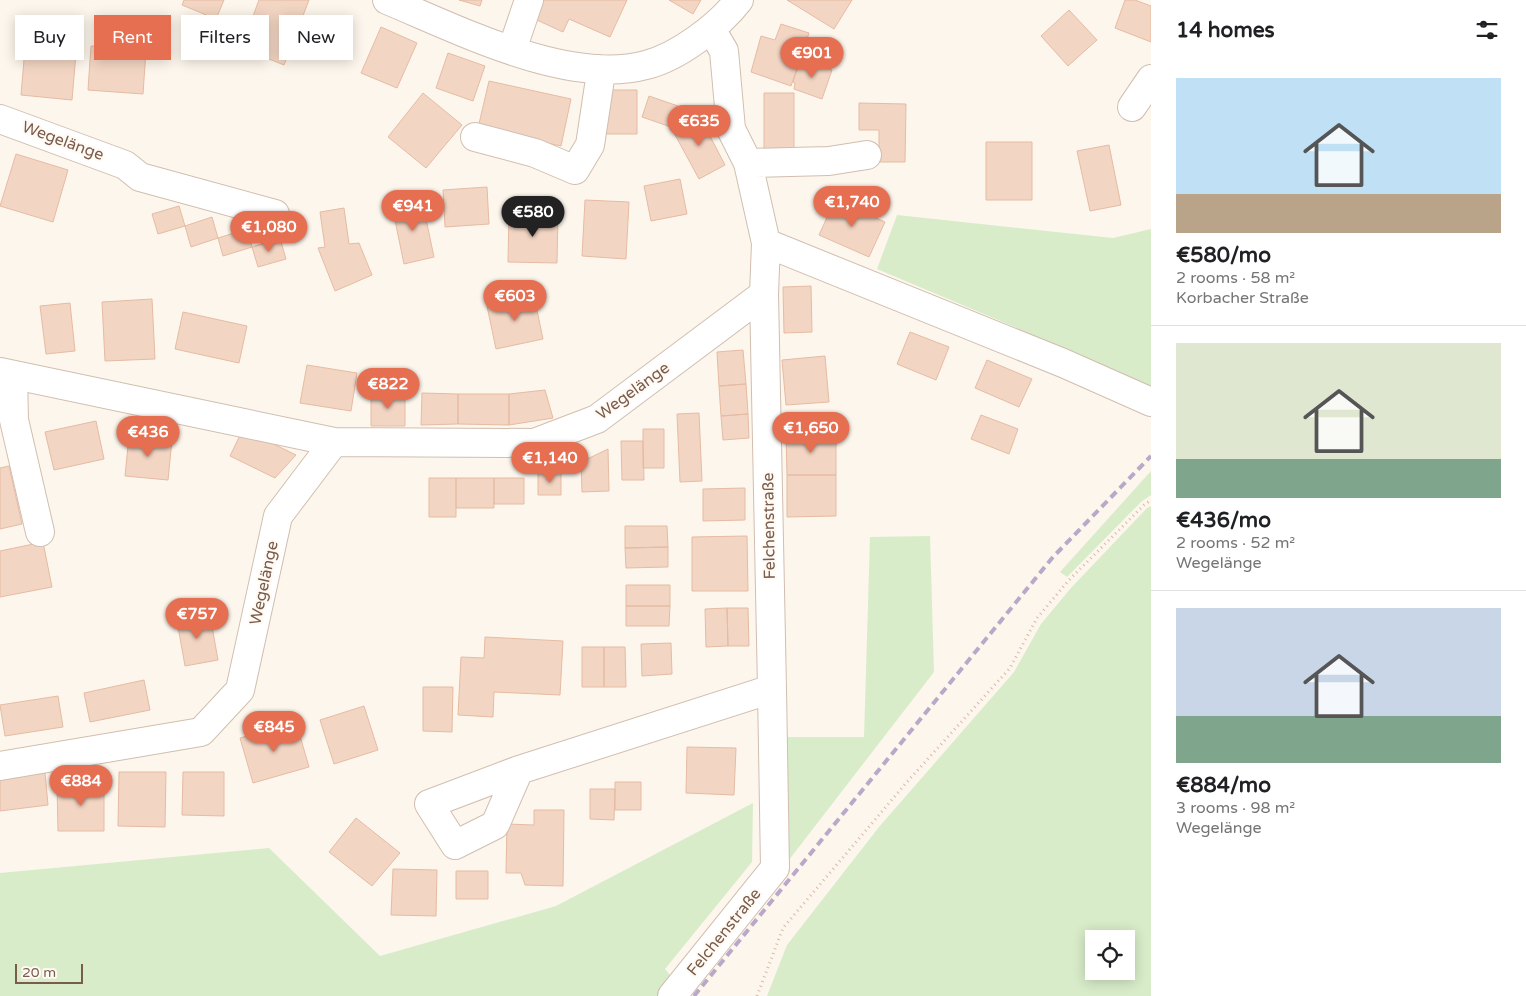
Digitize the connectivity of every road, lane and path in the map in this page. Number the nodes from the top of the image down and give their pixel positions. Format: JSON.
{"nodes":[{"id":1,"x":387,"y":0,"type":"edge"},
{"id":2,"x":529,"y":0,"type":"edge"},
{"id":3,"x":739,"y":0,"type":"edge"},
{"id":4,"x":711,"y":29,"type":"junction"},
{"id":5,"x":512,"y":50,"type":"junction"},
{"id":6,"x":600,"y":69,"type":"junction"},
{"id":7,"x":1151,"y":79,"type":"edge"},
{"id":8,"x":1132,"y":107,"type":"dead end"},
{"id":9,"x":0,"y":119,"type":"edge"},
{"id":10,"x":475,"y":137,"type":"dead end"},
{"id":11,"x":867,"y":155,"type":"dead end"},
{"id":12,"x":748,"y":163,"type":"junction"},
{"id":13,"x":275,"y":214,"type":"dead end"},
{"id":14,"x":766,"y":243,"type":"junction"},
{"id":15,"x":764,"y":294,"type":"junction"},
{"id":16,"x":7,"y":373,"type":"edge"},
{"id":17,"x":1151,"y":402,"type":"edge"},
{"id":18,"x":334,"y":442,"type":"junction"},
{"id":19,"x":1151,"y":500,"type":"edge"},
{"id":20,"x":40,"y":532,"type":"dead end"},
{"id":21,"x":772,"y":689,"type":"junction"},
{"id":22,"x":0,"y":766,"type":"edge"},
{"id":23,"x":519,"y":770,"type":"dead end"},
{"id":24,"x":672,"y":996,"type":"edge"},
{"id":25,"x":757,"y":996,"type":"edge"}],
"edges":[{"from":1,"to":5,"type":"street"},
{"from":2,"to":5,"type":"street"},
{"from":3,"to":4,"type":"street"},
{"from":4,"to":6,"type":"street"},
{"from":4,"to":12,"type":"street","name":"Felchenstraße"},
{"from":5,"to":6,"type":"street"},
{"from":6,"to":10,"type":"street"},
{"from":7,"to":8,"type":"street"},
{"from":9,"to":13,"type":"street","name":"Wegelänge"},
{"from":11,"to":12,"type":"street"},
{"from":12,"to":14,"type":"street","name":"Felchenstraße"},
{"from":14,"to":15,"type":"street","name":"Felchenstraße"},
{"from":14,"to":17,"type":"street"},
{"from":15,"to":18,"type":"street","name":"Wegelänge"},
{"from":15,"to":21,"type":"street","name":"Felchenstraße"},
{"from":16,"to":18,"type":"street","name":"Wegelänge"},
{"from":16,"to":20,"type":"street"},
{"from":18,"to":22,"type":"street","name":"Wegelänge"},
{"from":19,"to":25,"type":"path"},
{"from":21,"to":23,"type":"street"},
{"from":21,"to":24,"type":"street","name":"Felchenstraße"}]}
